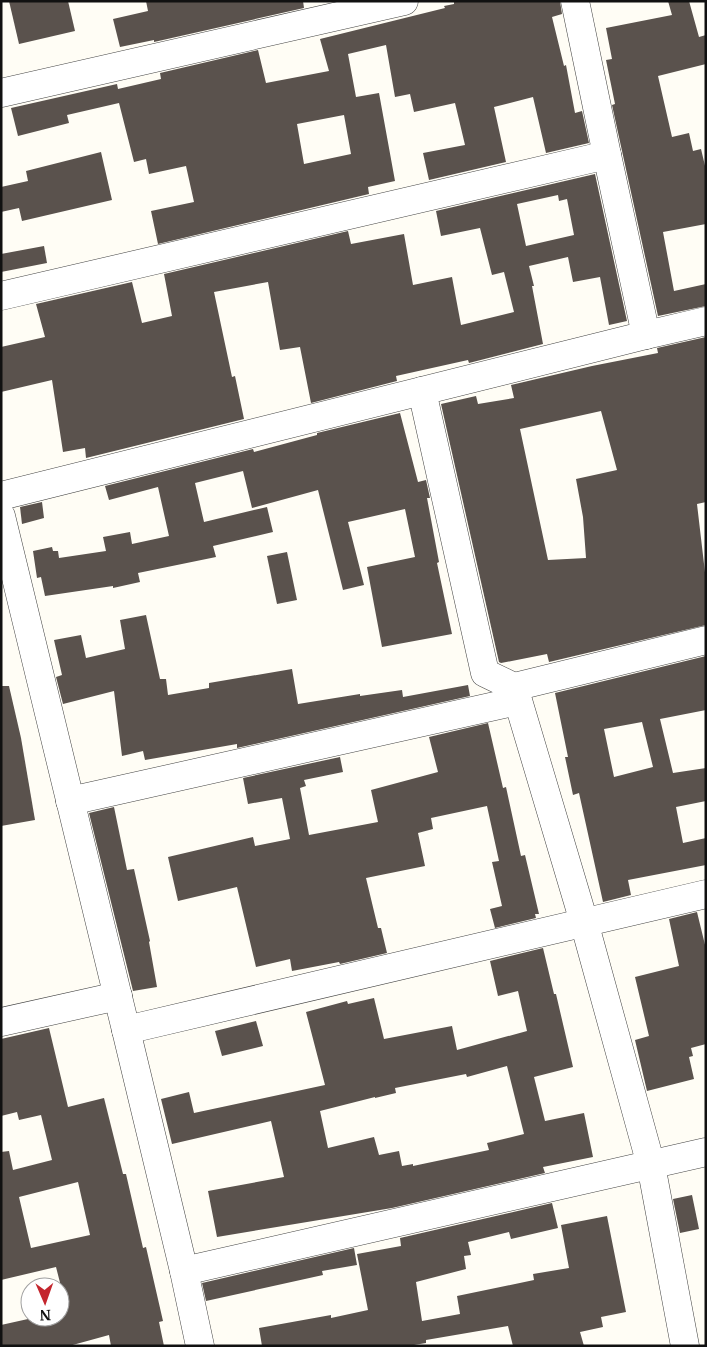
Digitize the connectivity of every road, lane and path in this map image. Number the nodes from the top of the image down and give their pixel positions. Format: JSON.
{"nodes":[{"id":1,"x":404,"y":1,"type":"edge"},
{"id":2,"x":577,"y":2,"type":"edge"},
{"id":3,"x":1,"y":93,"type":"edge"},
{"id":4,"x":607,"y":154,"type":"junction"},
{"id":5,"x":1,"y":296,"type":"edge"},
{"id":6,"x":706,"y":322,"type":"edge"},
{"id":7,"x":646,"y":335,"type":"junction"},
{"id":8,"x":422,"y":391,"type":"junction"},
{"id":9,"x":1,"y":496,"type":"edge"},
{"id":10,"x":1,"y":516,"type":"edge"},
{"id":11,"x":706,"y":640,"type":"edge"},
{"id":12,"x":516,"y":694,"type":"junction"},
{"id":13,"x":70,"y":801,"type":"junction"},
{"id":14,"x":706,"y":894,"type":"edge"},
{"id":15,"x":584,"y":922,"type":"junction"},
{"id":16,"x":118,"y":996,"type":"junction"},
{"id":17,"x":1,"y":1022,"type":"edge"},
{"id":18,"x":126,"y":1030,"type":"junction"},
{"id":19,"x":706,"y":1152,"type":"edge"},
{"id":20,"x":650,"y":1165,"type":"junction"},
{"id":21,"x":184,"y":1271,"type":"junction"},
{"id":22,"x":200,"y":1346,"type":"edge"},
{"id":23,"x":685,"y":1346,"type":"edge"}],
"edges":[{"from":1,"to":3,"type":"street"},
{"from":2,"to":4,"type":"street"},
{"from":4,"to":5,"type":"street"},
{"from":4,"to":7,"type":"street"},
{"from":6,"to":7,"type":"street"},
{"from":7,"to":8,"type":"street"},
{"from":8,"to":9,"type":"street"},
{"from":8,"to":12,"type":"street"},
{"from":10,"to":13,"type":"street"},
{"from":11,"to":12,"type":"street"},
{"from":12,"to":13,"type":"street"},
{"from":12,"to":15,"type":"street"},
{"from":13,"to":16,"type":"street"},
{"from":14,"to":15,"type":"street"},
{"from":15,"to":18,"type":"street"},
{"from":15,"to":20,"type":"street"},
{"from":16,"to":17,"type":"street"},
{"from":16,"to":18,"type":"street"},
{"from":18,"to":21,"type":"street"},
{"from":19,"to":20,"type":"street"},
{"from":20,"to":21,"type":"street"},
{"from":20,"to":23,"type":"street"},
{"from":21,"to":22,"type":"street"}]}
